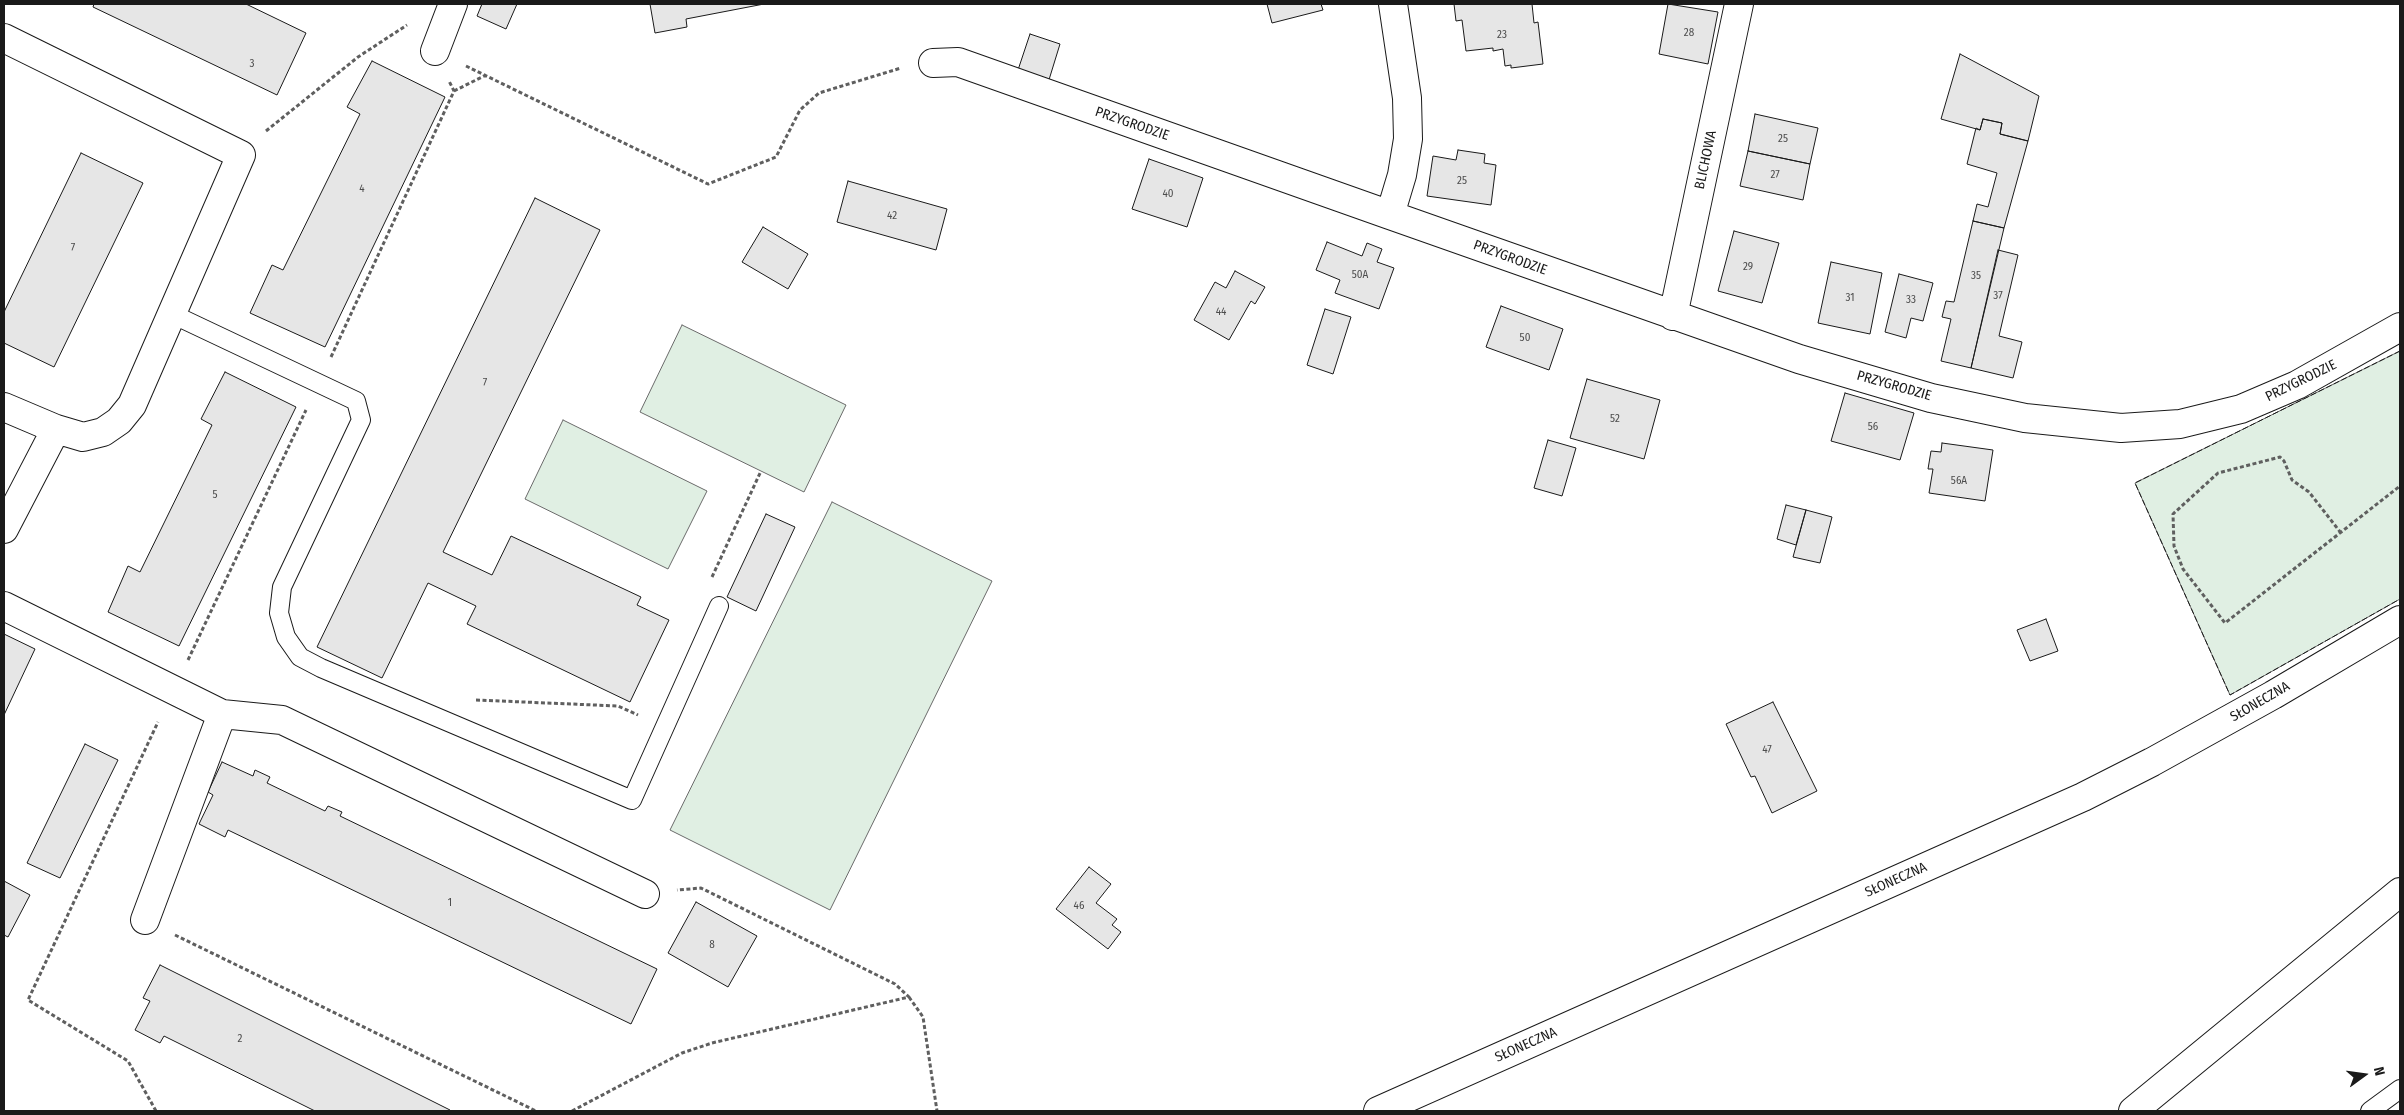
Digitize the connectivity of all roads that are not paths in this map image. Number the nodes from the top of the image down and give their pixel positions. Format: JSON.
{"nodes":[{"id":1,"x":453,"y":4,"type":"edge"},
{"id":2,"x":1394,"y":4,"type":"edge"},
{"id":3,"x":1739,"y":4,"type":"edge"},
{"id":4,"x":4,"y":38,"type":"edge"},
{"id":5,"x":435,"y":51,"type":"road end"},
{"id":6,"x":934,"y":63,"type":"road end"},
{"id":7,"x":1390,"y":215,"type":"junction"},
{"id":8,"x":172,"y":314,"type":"junction"},
{"id":9,"x":1673,"y":316,"type":"junction"},
{"id":10,"x":2400,"y":327,"type":"edge"},
{"id":11,"x":4,"y":407,"type":"edge"},
{"id":12,"x":56,"y":429,"type":"junction"},
{"id":13,"x":4,"y":529,"type":"edge"},
{"id":14,"x":4,"y":606,"type":"edge"},
{"id":15,"x":716,"y":613,"type":"road end"},
{"id":16,"x":2400,"y":620,"type":"edge"},
{"id":17,"x":222,"y":714,"type":"junction"},
{"id":18,"x":2400,"y":892,"type":"edge"},
{"id":19,"x":646,"y":894,"type":"road end"},
{"id":20,"x":145,"y":920,"type":"road end"},
{"id":21,"x":2400,"y":1089,"type":"edge"},
{"id":22,"x":1378,"y":1111,"type":"edge"},
{"id":23,"x":2134,"y":1111,"type":"edge"},
{"id":24,"x":2370,"y":1111,"type":"edge"}],
"edges":[{"from":1,"to":5,"type":"street"},
{"from":2,"to":7,"type":"street"},
{"from":3,"to":9,"type":"street","name":"BLICHOWA"},
{"from":4,"to":8,"type":"street"},
{"from":6,"to":7,"type":"street","name":"PRZYGRODZIE"},
{"from":7,"to":9,"type":"street","name":"PRZYGRODZIE"},
{"from":8,"to":12,"type":"street"},
{"from":8,"to":15,"type":"lane"},
{"from":9,"to":10,"type":"street","name":"PRZYGRODZIE"},
{"from":11,"to":12,"type":"street"},
{"from":12,"to":13,"type":"street"},
{"from":14,"to":17,"type":"street"},
{"from":16,"to":22,"type":"street","name":"SŁONECZNA"},
{"from":17,"to":19,"type":"street"},
{"from":17,"to":20,"type":"street"},
{"from":18,"to":23,"type":"street"},
{"from":21,"to":24,"type":"lane"}]}
